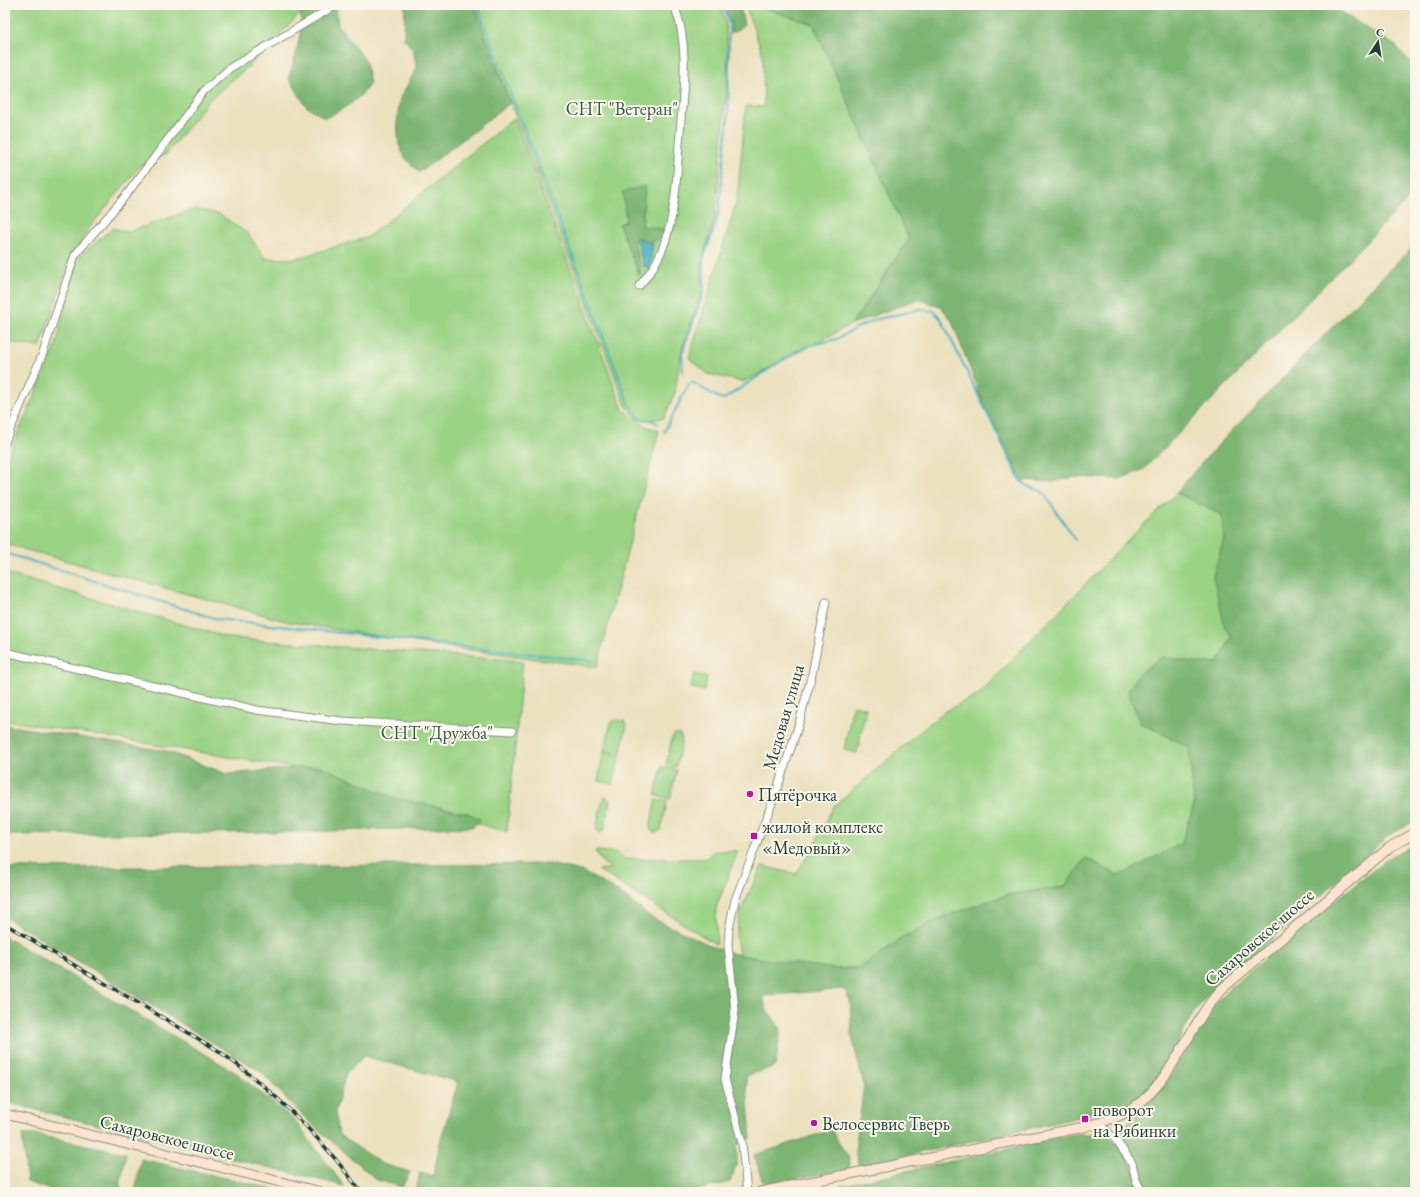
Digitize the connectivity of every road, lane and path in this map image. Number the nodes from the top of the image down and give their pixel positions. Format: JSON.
{"nodes":[{"id":1,"x":336,"y":5,"type":"edge"},
{"id":2,"x":674,"y":5,"type":"edge"},
{"id":3,"x":639,"y":286,"type":"dead end"},
{"id":4,"x":5,"y":442,"type":"edge"},
{"id":5,"x":826,"y":602,"type":"dead end"},
{"id":6,"x":5,"y":652,"type":"edge"},
{"id":7,"x":512,"y":731,"type":"dead end"},
{"id":8,"x":1415,"y":833,"type":"edge"},
{"id":9,"x":5,"y":1114,"type":"edge"},
{"id":10,"x":1098,"y":1123,"type":"junction"},
{"id":11,"x":321,"y":1192,"type":"edge"},
{"id":12,"x":747,"y":1192,"type":"edge"},
{"id":13,"x":760,"y":1192,"type":"edge"},
{"id":14,"x":1142,"y":1192,"type":"edge"}],
"edges":[{"from":1,"to":4,"type":"street"},
{"from":2,"to":3,"type":"street"},
{"from":5,"to":12,"type":"street","name":"Медовая улица"},
{"from":6,"to":7,"type":"street"},
{"from":8,"to":10,"type":"main road","name":"Сахаровское шоссе"},
{"from":9,"to":11,"type":"main road","name":"Сахаровское шоссе"},
{"from":10,"to":13,"type":"main road","name":"Сахаровское шоссе"},
{"from":10,"to":14,"type":"street"}]}
